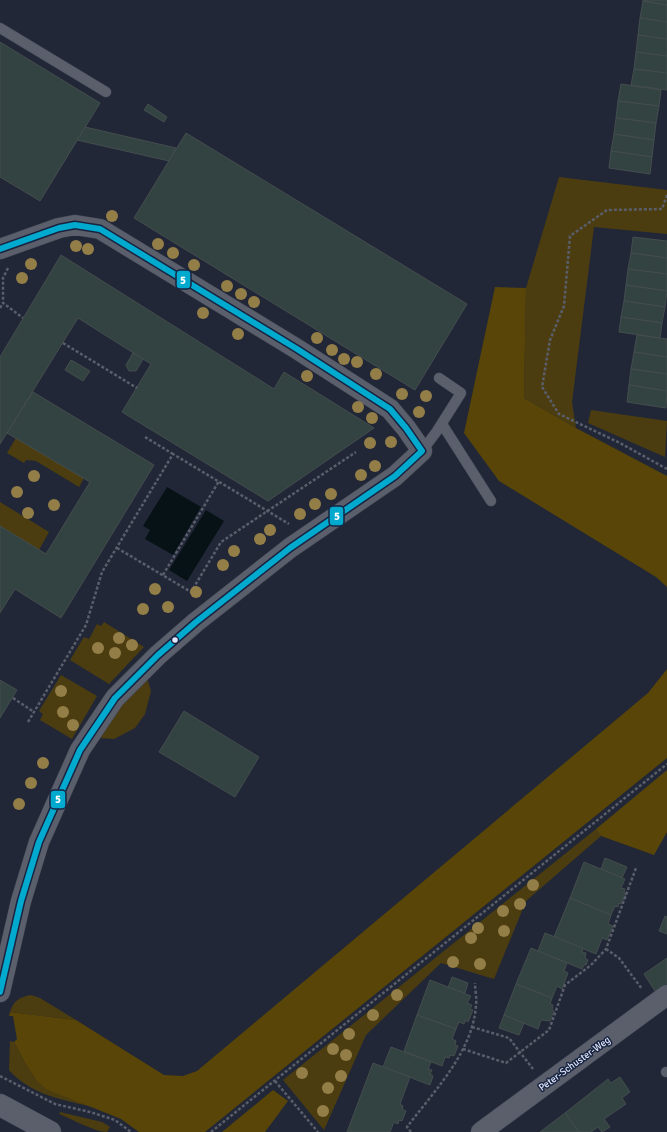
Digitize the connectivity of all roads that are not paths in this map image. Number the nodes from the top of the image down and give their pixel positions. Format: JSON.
{"nodes":[{"id":1,"x":0,"y":28,"type":"edge"},
{"id":2,"x":106,"y":92,"type":"dead end"},
{"id":3,"x":6,"y":247,"type":"edge"},
{"id":4,"x":439,"y":378,"type":"dead end"},
{"id":5,"x":442,"y":424,"type":"junction"},
{"id":6,"x":422,"y":451,"type":"junction"},
{"id":7,"x":491,"y":501,"type":"dead end"},
{"id":8,"x":0,"y":992,"type":"edge"},
{"id":9,"x":660,"y":1000,"type":"edge"},
{"id":10,"x":0,"y":1105,"type":"edge"},
{"id":11,"x":50,"y":1132,"type":"edge"},
{"id":12,"x":481,"y":1132,"type":"edge"}],
"edges":[{"from":1,"to":2,"type":"lane"},
{"from":3,"to":6,"type":"street"},
{"from":4,"to":5,"type":"lane"},
{"from":5,"to":6,"type":"lane"},
{"from":5,"to":7,"type":"lane"},
{"from":6,"to":8,"type":"street"},
{"from":9,"to":12,"type":"street","name":"Peter-Schuster-Weg"},
{"from":10,"to":11,"type":"main road"}]}
